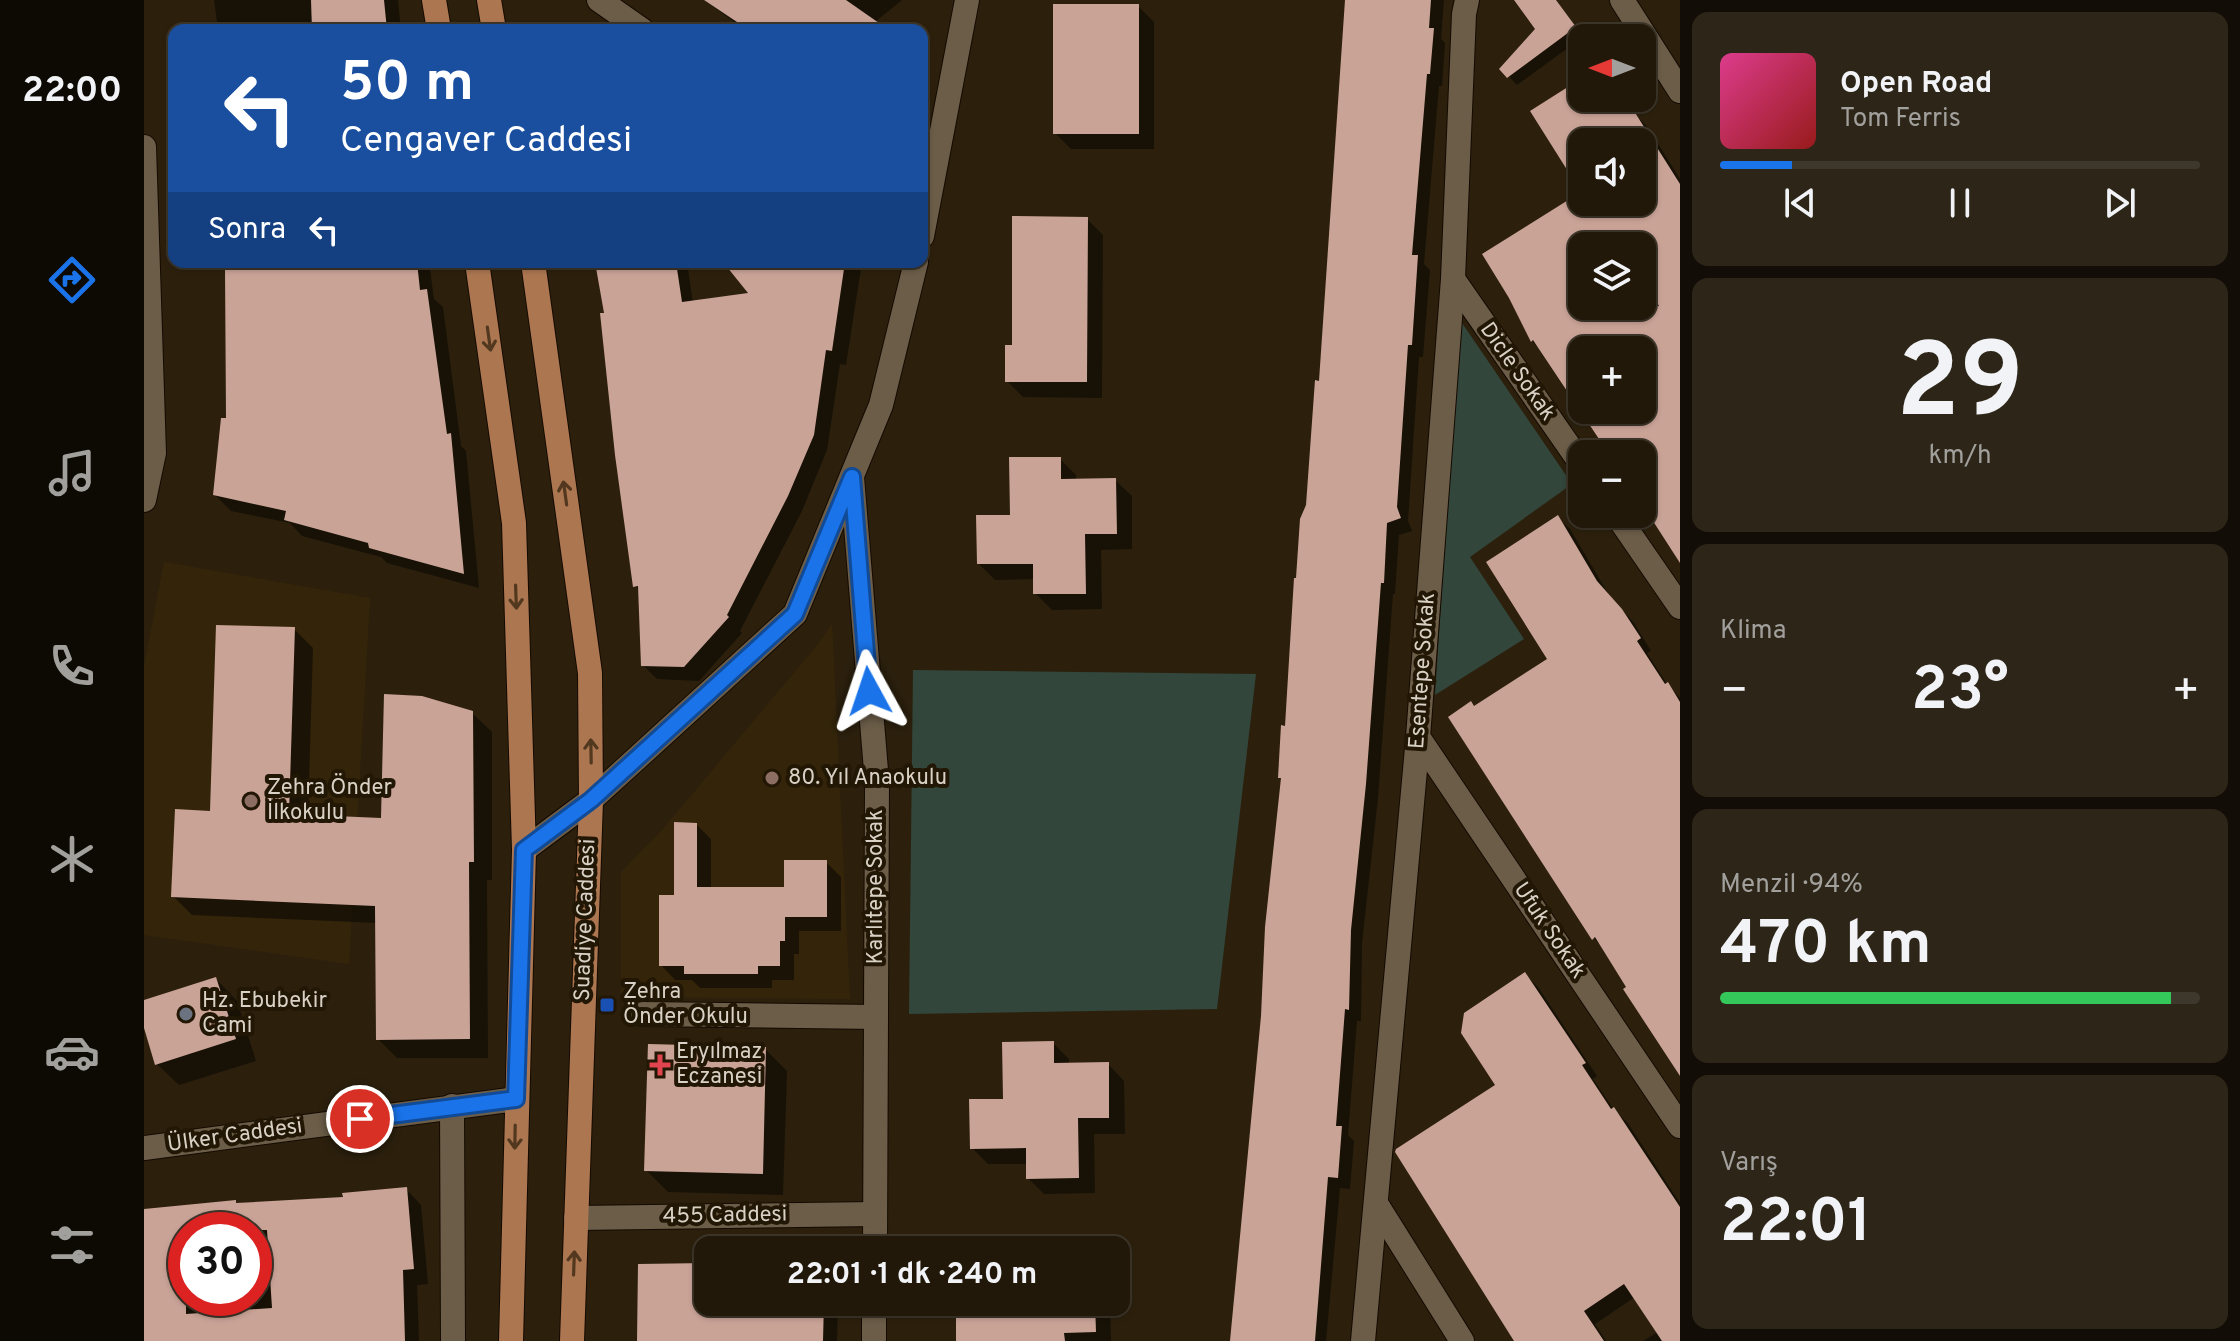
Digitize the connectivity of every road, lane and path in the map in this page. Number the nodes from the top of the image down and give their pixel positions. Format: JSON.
{"nodes":[{"id":1,"x":434,"y":0,"type":"edge"},
{"id":2,"x":489,"y":0,"type":"edge"},
{"id":3,"x":599,"y":0,"type":"edge"},
{"id":4,"x":967,"y":0,"type":"edge"},
{"id":5,"x":1467,"y":0,"type":"edge"},
{"id":6,"x":1622,"y":0,"type":"edge"},
{"id":7,"x":438,"y":24,"type":"edge"},
{"id":8,"x":493,"y":24,"type":"edge"},
{"id":9,"x":633,"y":24,"type":"edge"},
{"id":10,"x":1680,"y":91,"type":"edge"},
{"id":11,"x":144,"y":147,"type":"edge"},
{"id":12,"x":928,"y":203,"type":"edge"},
{"id":13,"x":478,"y":268,"type":"edge"},
{"id":14,"x":534,"y":268,"type":"edge"},
{"id":15,"x":915,"y":268,"type":"edge"},
{"id":16,"x":1453,"y":279,"type":"junction"},
{"id":17,"x":1568,"y":445,"type":"edge"},
{"id":18,"x":852,"y":477,"type":"junction"},
{"id":19,"x":144,"y":500,"type":"edge"},
{"id":20,"x":1626,"y":528,"type":"edge"},
{"id":21,"x":1680,"y":607,"type":"edge"},
{"id":22,"x":1418,"y":737,"type":"junction"},
{"id":23,"x":591,"y":800,"type":"junction"},
{"id":24,"x":524,"y":850,"type":"junction"},
{"id":25,"x":643,"y":1014,"type":"dead end"},
{"id":26,"x":876,"y":1017,"type":"junction"},
{"id":27,"x":516,"y":1099,"type":"junction"},
{"id":28,"x":452,"y":1106,"type":"junction"},
{"id":29,"x":1680,"y":1126,"type":"edge"},
{"id":30,"x":144,"y":1148,"type":"edge"},
{"id":31,"x":1377,"y":1205,"type":"junction"},
{"id":32,"x":875,"y":1214,"type":"junction"},
{"id":33,"x":576,"y":1218,"type":"junction"},
{"id":34,"x":875,"y":1236,"type":"edge"},
{"id":35,"x":874,"y":1316,"type":"edge"},
{"id":36,"x":453,"y":1341,"type":"edge"},
{"id":37,"x":511,"y":1341,"type":"edge"},
{"id":38,"x":572,"y":1341,"type":"edge"},
{"id":39,"x":874,"y":1341,"type":"edge"},
{"id":40,"x":1363,"y":1341,"type":"edge"},
{"id":41,"x":1462,"y":1341,"type":"edge"}],
"edges":[{"from":1,"to":7,"type":"main road"},
{"from":2,"to":8,"type":"main road"},
{"from":3,"to":9,"type":"street"},
{"from":4,"to":12,"type":"street"},
{"from":5,"to":16,"type":"street","name":"Esentepe Sokak"},
{"from":6,"to":10,"type":"street"},
{"from":11,"to":19,"type":"street"},
{"from":13,"to":24,"type":"main road","one_way":true},
{"from":23,"to":14,"type":"main road","name":"Suadiye Caddesi","one_way":true},
{"from":15,"to":18,"type":"street"},
{"from":16,"to":17,"type":"street","name":"Dicle Sokak"},
{"from":16,"to":22,"type":"street","name":"Esentepe Sokak"},
{"from":18,"to":23,"type":"street"},
{"from":18,"to":26,"type":"street","name":"Karlıtepe Sokak"},
{"from":20,"to":21,"type":"street"},
{"from":22,"to":29,"type":"street","name":"Ufuk Sokak"},
{"from":22,"to":31,"type":"street","name":"Esentepe Sokak"},
{"from":23,"to":24,"type":"street"},
{"from":23,"to":33,"type":"main road","name":"Suadiye Caddesi"},
{"from":24,"to":27,"type":"main road"},
{"from":25,"to":26,"type":"street"},
{"from":26,"to":32,"type":"street","name":"Karlıtepe Sokak"},
{"from":27,"to":28,"type":"street","name":"Ülker Caddesi"},
{"from":27,"to":37,"type":"main road","one_way":true},
{"from":28,"to":30,"type":"street","name":"Ülker Caddesi"},
{"from":28,"to":36,"type":"street"},
{"from":31,"to":40,"type":"street","name":"Esentepe Sokak"},
{"from":31,"to":41,"type":"street"},
{"from":32,"to":33,"type":"street","name":"455 Caddesi"},
{"from":32,"to":34,"type":"street","name":"Karlıtepe Sokak"},
{"from":38,"to":33,"type":"main road","name":"Suadiye Caddesi","one_way":true},
{"from":35,"to":39,"type":"street"}]}
